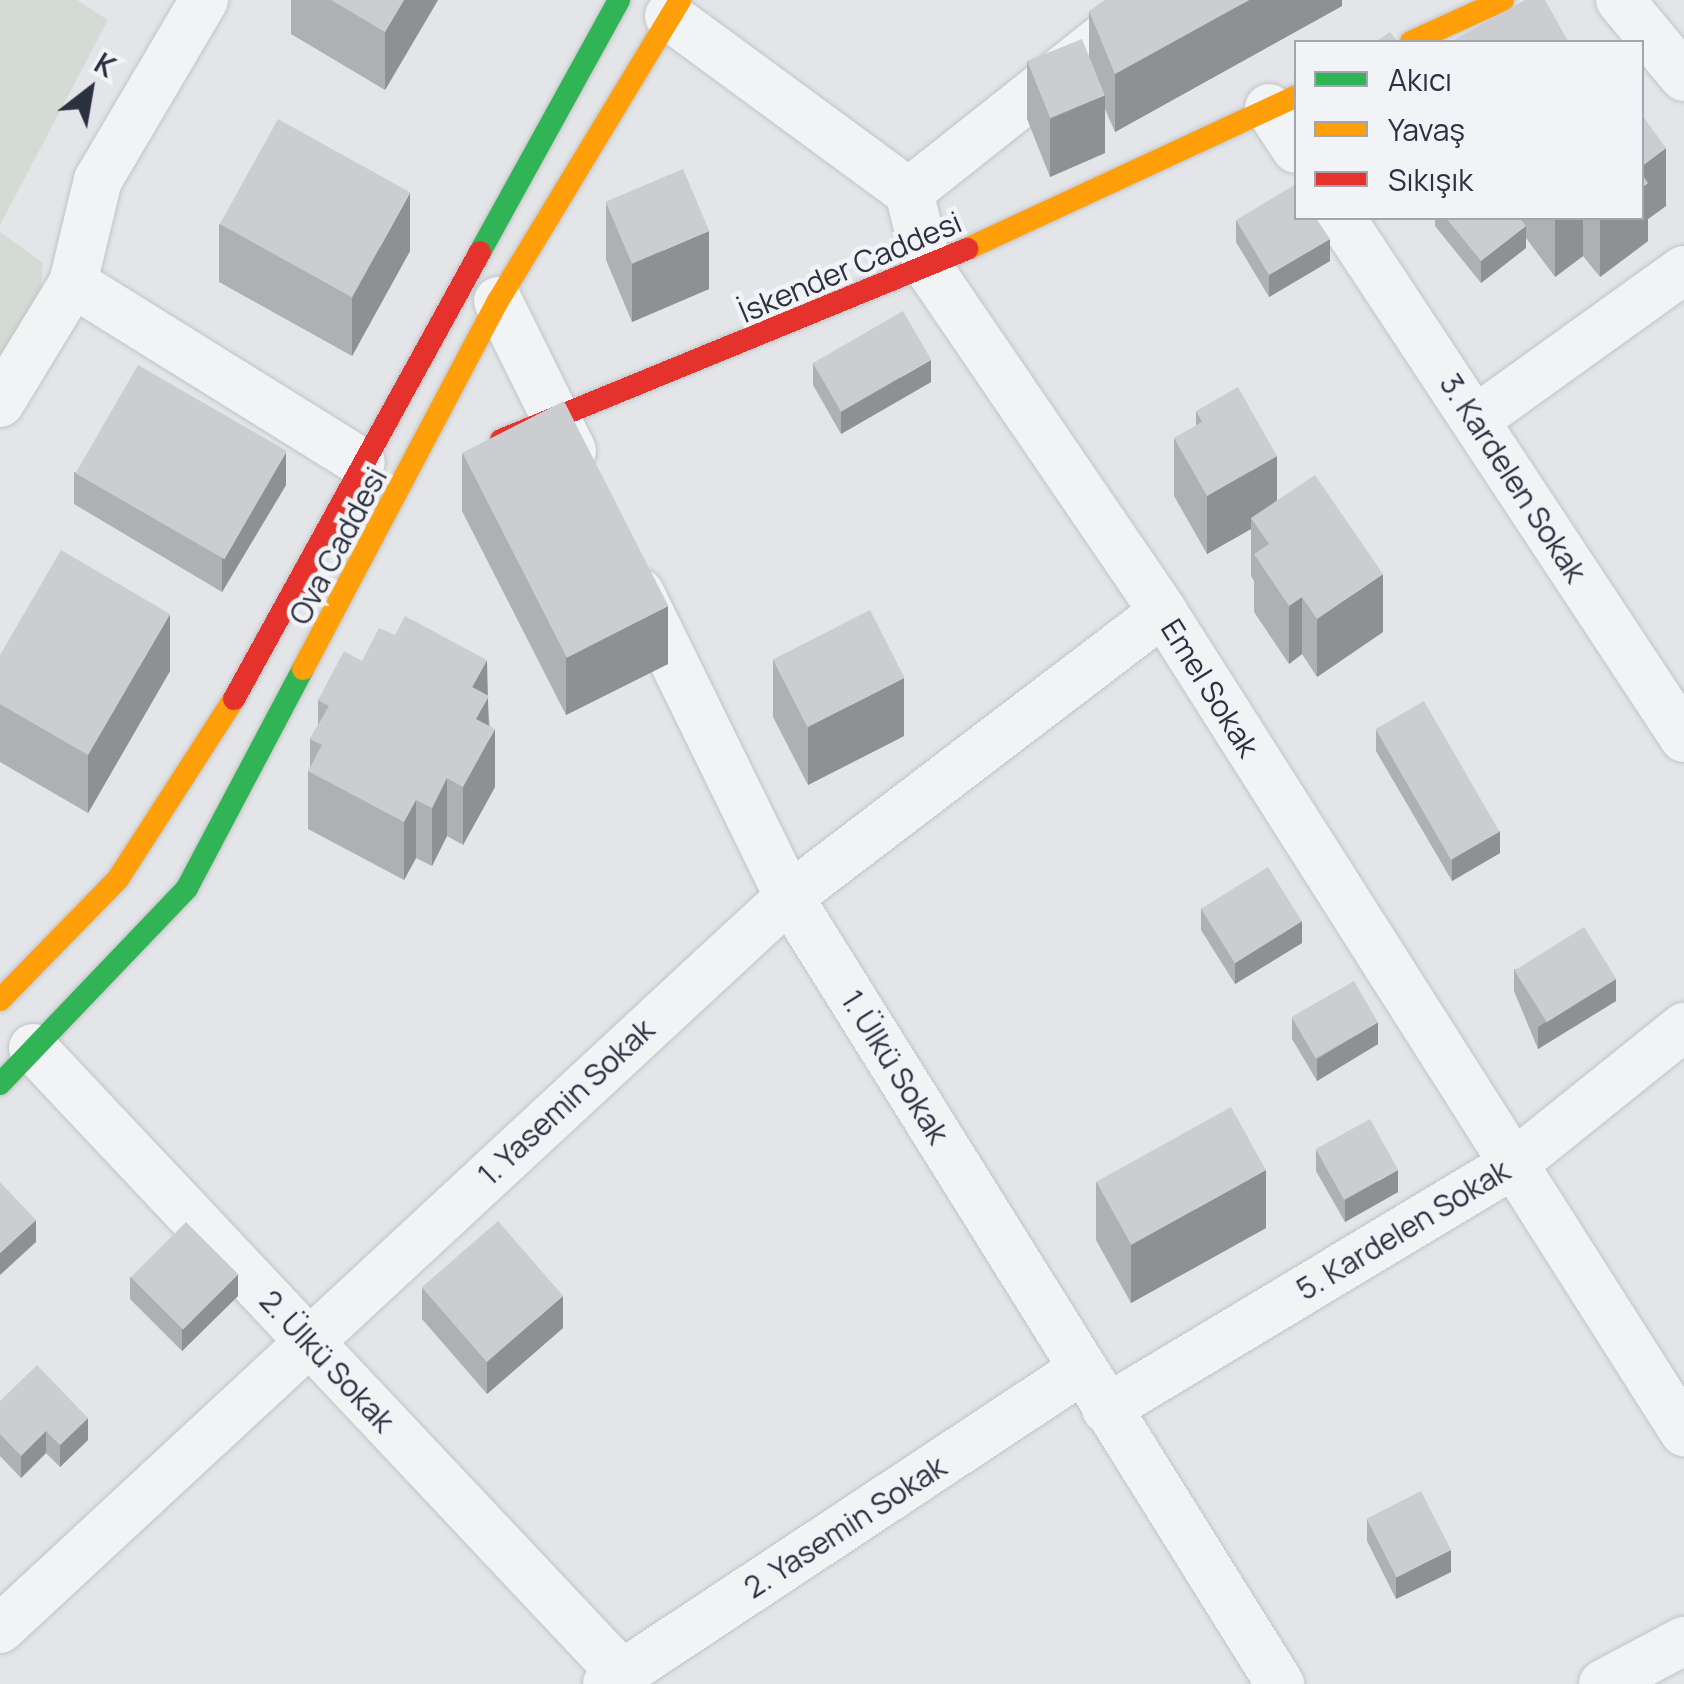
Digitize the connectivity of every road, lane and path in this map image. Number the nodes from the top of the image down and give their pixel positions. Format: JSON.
{"nodes":[{"id":1,"x":204,"y":0,"type":"edge"},
{"id":2,"x":619,"y":0,"type":"edge"},
{"id":3,"x":1151,"y":0,"type":"edge"},
{"id":4,"x":1503,"y":0,"type":"edge"},
{"id":5,"x":1620,"y":0,"type":"edge"},
{"id":6,"x":664,"y":5,"type":"edge"},
{"id":7,"x":1415,"y":40,"type":"edge"},
{"id":8,"x":1680,"y":63,"type":"edge"},
{"id":9,"x":1283,"y":102,"type":"edge"},
{"id":10,"x":1294,"y":142,"type":"edge"},
{"id":11,"x":909,"y":192,"type":"junction"},
{"id":12,"x":1343,"y":220,"type":"edge"},
{"id":13,"x":928,"y":267,"type":"junction"},
{"id":14,"x":1684,"y":270,"type":"edge"},
{"id":15,"x":73,"y":283,"type":"junction"},
{"id":16,"x":498,"y":301,"type":"junction"},
{"id":17,"x":0,"y":403,"type":"edge"},
{"id":18,"x":1475,"y":420,"type":"junction"},
{"id":19,"x":558,"y":423,"type":"junction"},
{"id":20,"x":361,"y":462,"type":"junction"},
{"id":21,"x":416,"y":464,"type":"junction"},
{"id":22,"x":592,"y":494,"type":"edge"},
{"id":23,"x":618,"y":546,"type":"edge"},
{"id":24,"x":1163,"y":612,"type":"junction"},
{"id":25,"x":1684,"y":738,"type":"edge"},
{"id":26,"x":789,"y":897,"type":"junction"},
{"id":27,"x":0,"y":1000,"type":"edge"},
{"id":28,"x":1684,"y":1026,"type":"edge"},
{"id":29,"x":34,"y":1048,"type":"junction"},
{"id":30,"x":0,"y":1084,"type":"edge"},
{"id":31,"x":1510,"y":1166,"type":"junction"},
{"id":32,"x":308,"y":1340,"type":"junction"},
{"id":33,"x":1095,"y":1389,"type":"junction"},
{"id":34,"x":1684,"y":1432,"type":"edge"},
{"id":35,"x":0,"y":1629,"type":"edge"},
{"id":36,"x":1684,"y":1641,"type":"edge"},
{"id":37,"x":614,"y":1679,"type":"edge"},
{"id":38,"x":1280,"y":1684,"type":"edge"},
{"id":39,"x":1603,"y":1684,"type":"edge"}],
"edges":[{"from":1,"to":15,"type":"street"},
{"from":2,"to":20,"type":"street","name":"Ova Caddesi"},
{"from":3,"to":11,"type":"street"},
{"from":4,"to":7,"type":"street"},
{"from":5,"to":8,"type":"street"},
{"from":6,"to":11,"type":"street"},
{"from":6,"to":16,"type":"street","name":"Ova Caddesi"},
{"from":9,"to":10,"type":"street"},
{"from":9,"to":13,"type":"street","name":"İskender Caddesi"},
{"from":11,"to":13,"type":"street","name":"Emel Sokak"},
{"from":12,"to":18,"type":"street","name":"3. Kardelen Sokak"},
{"from":13,"to":19,"type":"street","name":"İskender Caddesi"},
{"from":13,"to":24,"type":"street","name":"Emel Sokak"},
{"from":14,"to":18,"type":"street"},
{"from":15,"to":17,"type":"street"},
{"from":15,"to":20,"type":"street"},
{"from":16,"to":19,"type":"street"},
{"from":16,"to":21,"type":"street","name":"Ova Caddesi"},
{"from":18,"to":25,"type":"street","name":"3. Kardelen Sokak"},
{"from":19,"to":21,"type":"street","name":"İskender Caddesi"},
{"from":19,"to":22,"type":"street"},
{"from":20,"to":21,"type":"street","name":"İskender Caddesi"},
{"from":20,"to":27,"type":"street","name":"Ova Caddesi"},
{"from":21,"to":29,"type":"street","name":"Ova Caddesi"},
{"from":23,"to":26,"type":"street","name":"1. Ülkü Sokak"},
{"from":24,"to":26,"type":"street","name":"1. Yasemin Sokak"},
{"from":24,"to":31,"type":"street","name":"Emel Sokak"},
{"from":26,"to":32,"type":"street","name":"1. Yasemin Sokak"},
{"from":26,"to":33,"type":"street","name":"1. Ülkü Sokak"},
{"from":28,"to":31,"type":"street","name":"5. Kardelen Sokak"},
{"from":29,"to":30,"type":"street","name":"Ova Caddesi"},
{"from":29,"to":32,"type":"street","name":"2. Ülkü Sokak"},
{"from":31,"to":33,"type":"street","name":"5. Kardelen Sokak"},
{"from":31,"to":34,"type":"street","name":"Emel Sokak"},
{"from":32,"to":35,"type":"street","name":"1. Yasemin Sokak"},
{"from":32,"to":37,"type":"street","name":"2. Ülkü Sokak"},
{"from":33,"to":37,"type":"street","name":"2. Yasemin Sokak"},
{"from":33,"to":38,"type":"street","name":"1. Ülkü Sokak"},
{"from":36,"to":39,"type":"street"}]}
